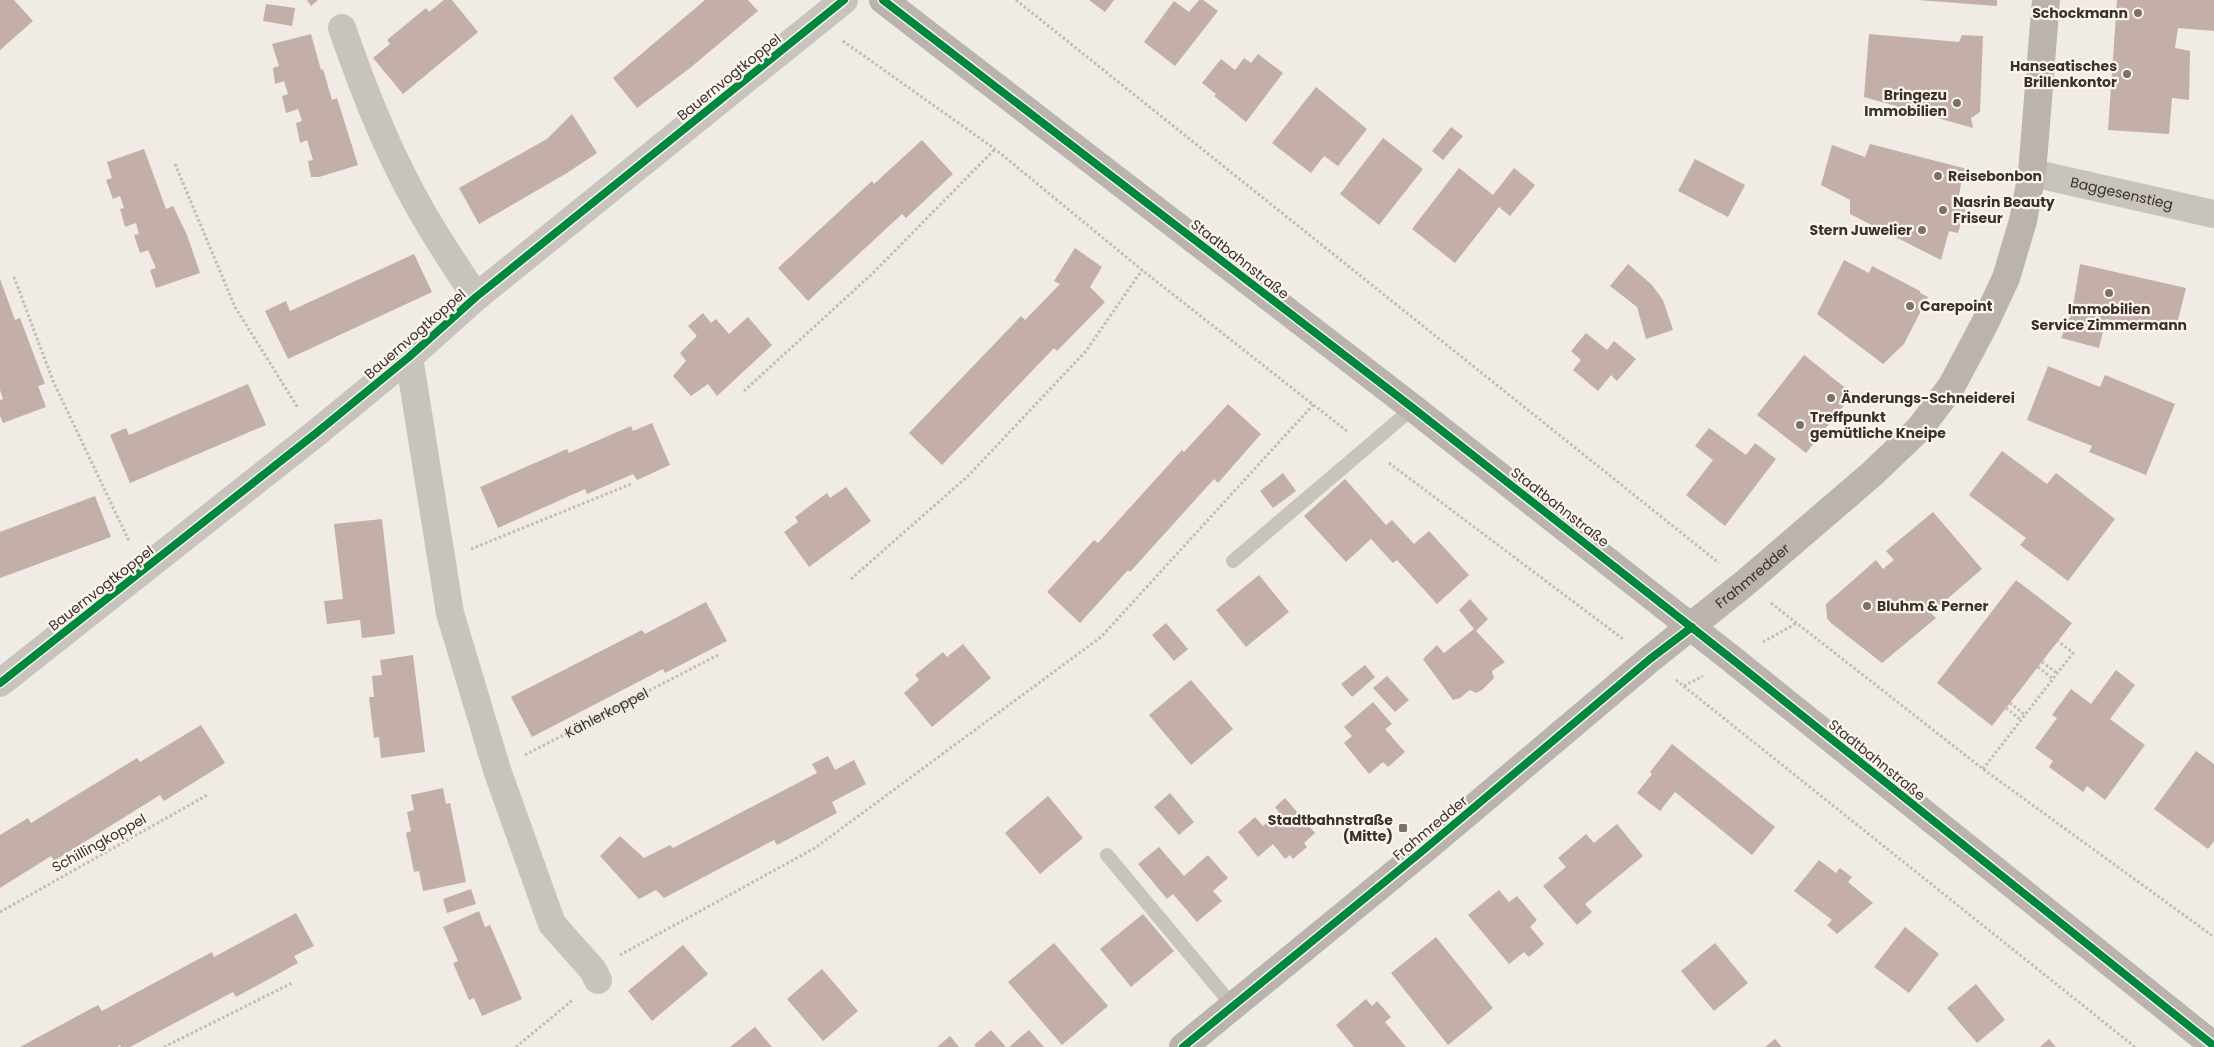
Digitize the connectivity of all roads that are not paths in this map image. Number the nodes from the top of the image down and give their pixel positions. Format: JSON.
{"nodes":[{"id":1,"x":844,"y":0,"type":"edge"},
{"id":2,"x":883,"y":0,"type":"edge"},
{"id":3,"x":2046,"y":0,"type":"edge"},
{"id":4,"x":342,"y":28,"type":"dead end"},
{"id":5,"x":2032,"y":173,"type":"junction"},
{"id":6,"x":2214,"y":214,"type":"edge"},
{"id":7,"x":476,"y":297,"type":"junction"},
{"id":8,"x":409,"y":357,"type":"junction"},
{"id":9,"x":1413,"y":408,"type":"junction"},
{"id":10,"x":1233,"y":561,"type":"dead end"},
{"id":11,"x":1692,"y":627,"type":"junction"},
{"id":12,"x":0,"y":683,"type":"edge"},
{"id":13,"x":1107,"y":855,"type":"dead end"},
{"id":14,"x":595,"y":975,"type":"road end"},
{"id":15,"x":1233,"y":1006,"type":"junction"},
{"id":16,"x":2214,"y":1046,"type":"edge"},
{"id":17,"x":1183,"y":1047,"type":"edge"}],
"edges":[{"from":1,"to":7,"type":"street","name":"Bauernvogtkoppel"},
{"from":2,"to":9,"type":"street","name":"Stadtbahnstraße"},
{"from":3,"to":5,"type":"street","name":"Frahmredder"},
{"from":4,"to":7,"type":"street","name":"Bauernvogtkoppel"},
{"from":5,"to":6,"type":"street","name":"Baggesenstieg"},
{"from":5,"to":11,"type":"street","name":"Frahmredder"},
{"from":7,"to":8,"type":"street","name":"Bauernvogtkoppel"},
{"from":8,"to":12,"type":"street","name":"Bauernvogtkoppel"},
{"from":8,"to":14,"type":"street"},
{"from":9,"to":10,"type":"lane"},
{"from":9,"to":11,"type":"street","name":"Stadtbahnstraße"},
{"from":11,"to":15,"type":"street","name":"Frahmredder"},
{"from":11,"to":16,"type":"street","name":"Stadtbahnstraße"},
{"from":13,"to":15,"type":"lane"},
{"from":15,"to":17,"type":"street","name":"Frahmredder"}]}
